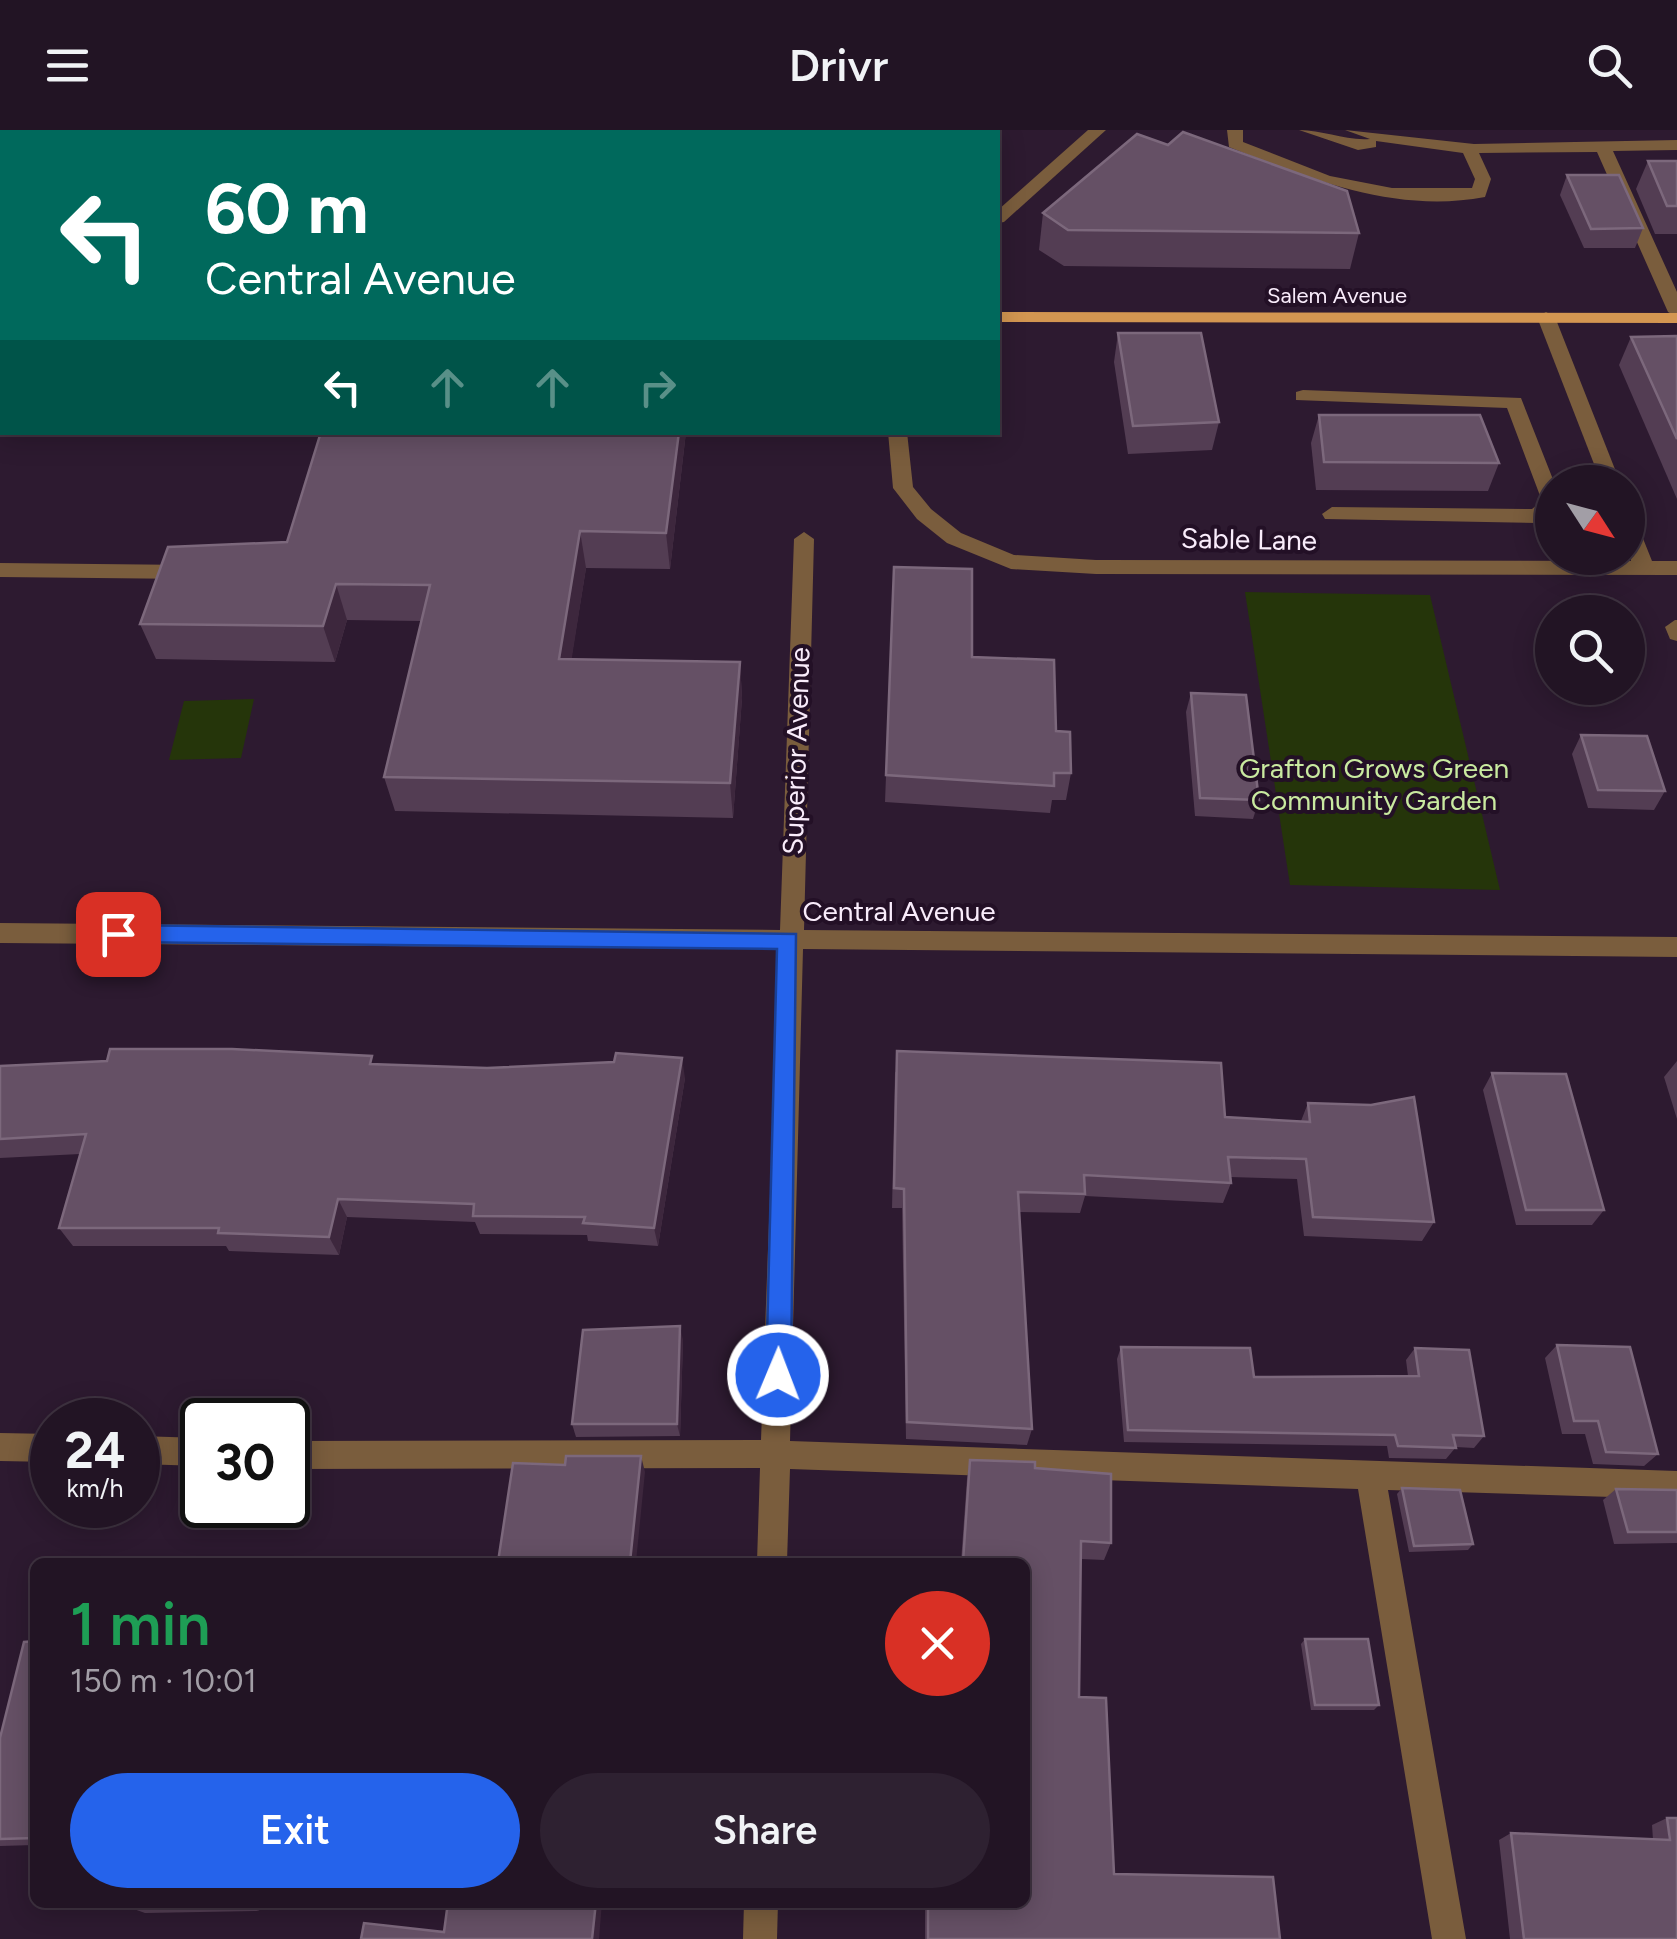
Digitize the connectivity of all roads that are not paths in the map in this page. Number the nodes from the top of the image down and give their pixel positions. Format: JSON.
{"nodes":[{"id":1,"x":1098,"y":130,"type":"edge"},
{"id":2,"x":1236,"y":130,"type":"edge"},
{"id":3,"x":1307,"y":130,"type":"edge"},
{"id":4,"x":1352,"y":130,"type":"edge"},
{"id":5,"x":1455,"y":130,"type":"edge"},
{"id":6,"x":1390,"y":142,"type":"junction"},
{"id":7,"x":1602,"y":145,"type":"junction"},
{"id":8,"x":1677,"y":145,"type":"edge"},
{"id":9,"x":1468,"y":146,"type":"junction"},
{"id":10,"x":1442,"y":147,"type":"junction"},
{"id":11,"x":1000,"y":216,"type":"edge"},
{"id":12,"x":1649,"y":251,"type":"junction"},
{"id":13,"x":1677,"y":251,"type":"edge"},
{"id":14,"x":1677,"y":315,"type":"edge"},
{"id":15,"x":1000,"y":317,"type":"edge"},
{"id":16,"x":1546,"y":317,"type":"junction"},
{"id":17,"x":1303,"y":396,"type":"dead end"},
{"id":18,"x":897,"y":435,"type":"edge"},
{"id":19,"x":1538,"y":465,"type":"edge"},
{"id":20,"x":1603,"y":465,"type":"edge"},
{"id":21,"x":1332,"y":514,"type":"dead end"},
{"id":22,"x":1535,"y":516,"type":"edge"},
{"id":23,"x":804,"y":539,"type":"dead end"},
{"id":24,"x":1535,"y":568,"type":"edge"},
{"id":25,"x":1645,"y":568,"type":"edge"},
{"id":26,"x":1677,"y":568,"type":"edge"},
{"id":27,"x":0,"y":570,"type":"edge"},
{"id":28,"x":209,"y":572,"type":"edge"},
{"id":29,"x":0,"y":933,"type":"edge"},
{"id":30,"x":788,"y":940,"type":"junction"},
{"id":31,"x":1677,"y":947,"type":"edge"},
{"id":32,"x":0,"y":1448,"type":"edge"},
{"id":33,"x":30,"y":1448,"type":"edge"},
{"id":34,"x":777,"y":1454,"type":"junction"},
{"id":35,"x":310,"y":1455,"type":"edge"},
{"id":36,"x":1371,"y":1476,"type":"junction"},
{"id":37,"x":1677,"y":1485,"type":"edge"},
{"id":38,"x":772,"y":1558,"type":"edge"},
{"id":39,"x":761,"y":1908,"type":"edge"},
{"id":40,"x":760,"y":1939,"type":"edge"},
{"id":41,"x":1449,"y":1939,"type":"edge"}],
"edges":[{"from":1,"to":11,"type":"street"},
{"from":2,"to":9,"type":"street"},
{"from":3,"to":6,"type":"street"},
{"from":4,"to":6,"type":"street"},
{"from":5,"to":10,"type":"street"},
{"from":6,"to":10,"type":"street"},
{"from":7,"to":8,"type":"street"},
{"from":7,"to":9,"type":"street"},
{"from":7,"to":12,"type":"street"},
{"from":9,"to":10,"type":"street"},
{"from":12,"to":13,"type":"street"},
{"from":12,"to":14,"type":"street"},
{"from":14,"to":16,"type":"main road","name":"Salem Avenue"},
{"from":15,"to":16,"type":"main road","name":"Salem Avenue"},
{"from":16,"to":20,"type":"street"},
{"from":17,"to":19,"type":"street"},
{"from":18,"to":24,"type":"street","name":"Sable Lane"},
{"from":21,"to":22,"type":"street"},
{"from":23,"to":30,"type":"street","name":"Superior Avenue"},
{"from":25,"to":26,"type":"street","name":"Sable Lane"},
{"from":27,"to":28,"type":"street"},
{"from":29,"to":30,"type":"street","name":"Central Avenue"},
{"from":30,"to":31,"type":"street","name":"Central Avenue"},
{"from":30,"to":34,"type":"street","name":"Superior Avenue"},
{"from":32,"to":33,"type":"street"},
{"from":34,"to":35,"type":"street"},
{"from":34,"to":36,"type":"street"},
{"from":34,"to":38,"type":"street","name":"Superior Avenue"},
{"from":36,"to":37,"type":"street"},
{"from":36,"to":41,"type":"street"},
{"from":39,"to":40,"type":"street"}]}
